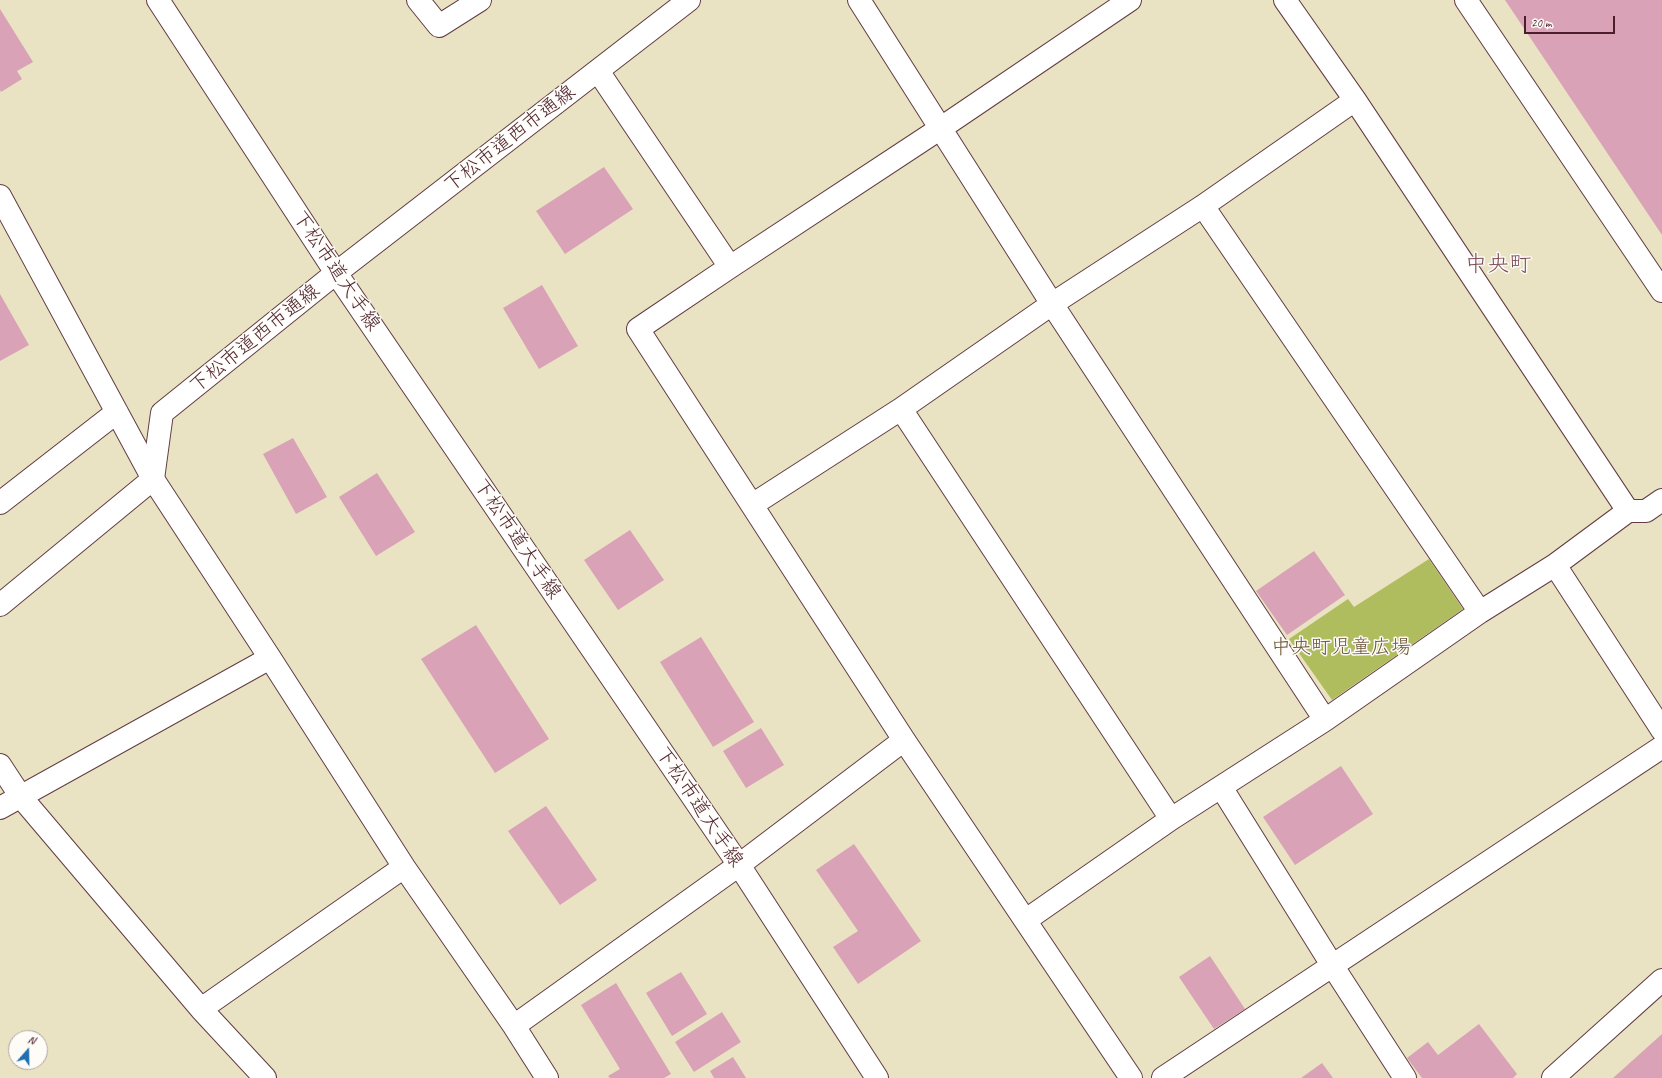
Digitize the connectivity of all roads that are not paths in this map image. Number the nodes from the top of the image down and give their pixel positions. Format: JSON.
{"nodes":[{"id":1,"x":158,"y":0,"type":"edge"},
{"id":2,"x":418,"y":0,"type":"edge"},
{"id":3,"x":480,"y":0,"type":"edge"},
{"id":4,"x":689,"y":0,"type":"edge"},
{"id":5,"x":859,"y":0,"type":"edge"},
{"id":6,"x":1130,"y":0,"type":"edge"},
{"id":7,"x":1285,"y":0,"type":"edge"},
{"id":8,"x":1466,"y":0,"type":"edge"},
{"id":9,"x":598,"y":71,"type":"junction"},
{"id":10,"x":1355,"y":100,"type":"junction"},
{"id":11,"x":941,"y":128,"type":"junction"},
{"id":12,"x":0,"y":196,"type":"edge"},
{"id":13,"x":1203,"y":206,"type":"junction"},
{"id":14,"x":730,"y":266,"type":"junction"},
{"id":15,"x":336,"y":273,"type":"junction"},
{"id":16,"x":1662,"y":292,"type":"edge"},
{"id":17,"x":1052,"y":304,"type":"junction"},
{"id":18,"x":901,"y":409,"type":"junction"},
{"id":19,"x":117,"y":412,"type":"junction"},
{"id":20,"x":153,"y":479,"type":"junction"},
{"id":21,"x":1662,"y":500,"type":"edge"},
{"id":22,"x":0,"y":503,"type":"edge"},
{"id":23,"x":752,"y":505,"type":"junction"},
{"id":24,"x":1628,"y":511,"type":"junction"},
{"id":25,"x":1555,"y":565,"type":"junction"},
{"id":26,"x":0,"y":605,"type":"edge"},
{"id":27,"x":1480,"y":612,"type":"junction"},
{"id":28,"x":270,"y":658,"type":"junction"},
{"id":29,"x":1325,"y":720,"type":"junction"},
{"id":30,"x":1662,"y":730,"type":"edge"},
{"id":31,"x":904,"y":740,"type":"junction"},
{"id":32,"x":1662,"y":747,"type":"edge"},
{"id":33,"x":0,"y":765,"type":"edge"},
{"id":34,"x":1221,"y":787,"type":"junction"},
{"id":35,"x":20,"y":797,"type":"junction"},
{"id":36,"x":0,"y":808,"type":"edge"},
{"id":37,"x":1171,"y":819,"type":"junction"},
{"id":38,"x":739,"y":865,"type":"junction"},
{"id":39,"x":404,"y":867,"type":"junction"},
{"id":40,"x":1026,"y":920,"type":"junction"},
{"id":41,"x":1332,"y":965,"type":"junction"},
{"id":42,"x":1662,"y":980,"type":"edge"},
{"id":43,"x":201,"y":1009,"type":"junction"},
{"id":44,"x":514,"y":1026,"type":"junction"},
{"id":45,"x":265,"y":1078,"type":"edge"},
{"id":46,"x":547,"y":1078,"type":"edge"},
{"id":47,"x":877,"y":1078,"type":"edge"},
{"id":48,"x":1131,"y":1078,"type":"edge"},
{"id":49,"x":1163,"y":1078,"type":"edge"},
{"id":50,"x":1405,"y":1078,"type":"edge"},
{"id":51,"x":1553,"y":1078,"type":"edge"}],
"edges":[{"from":1,"to":15,"type":"street","name":"下松市道大手線"},
{"from":2,"to":3,"type":"street"},
{"from":4,"to":9,"type":"street","name":"下松市道西市通線"},
{"from":5,"to":11,"type":"street"},
{"from":6,"to":11,"type":"street"},
{"from":7,"to":10,"type":"street"},
{"from":8,"to":16,"type":"street"},
{"from":9,"to":14,"type":"street"},
{"from":9,"to":15,"type":"street","name":"下松市道西市通線"},
{"from":10,"to":13,"type":"street"},
{"from":10,"to":24,"type":"street"},
{"from":11,"to":14,"type":"street"},
{"from":11,"to":17,"type":"street"},
{"from":12,"to":19,"type":"street"},
{"from":13,"to":17,"type":"street"},
{"from":13,"to":27,"type":"street"},
{"from":14,"to":23,"type":"street"},
{"from":15,"to":20,"type":"street","name":"下松市道西市通線"},
{"from":15,"to":38,"type":"street","name":"下松市道大手線"},
{"from":17,"to":18,"type":"street"},
{"from":17,"to":29,"type":"street"},
{"from":18,"to":23,"type":"street"},
{"from":18,"to":37,"type":"street"},
{"from":19,"to":20,"type":"street"},
{"from":19,"to":22,"type":"street"},
{"from":20,"to":26,"type":"street"},
{"from":20,"to":28,"type":"street"},
{"from":21,"to":24,"type":"street"},
{"from":23,"to":31,"type":"street"},
{"from":24,"to":25,"type":"street"},
{"from":25,"to":27,"type":"street"},
{"from":25,"to":30,"type":"street"},
{"from":27,"to":29,"type":"street"},
{"from":28,"to":35,"type":"street"},
{"from":28,"to":39,"type":"street"},
{"from":29,"to":34,"type":"street"},
{"from":31,"to":38,"type":"street"},
{"from":31,"to":40,"type":"street"},
{"from":32,"to":41,"type":"street"},
{"from":33,"to":35,"type":"street"},
{"from":34,"to":37,"type":"street"},
{"from":34,"to":41,"type":"street"},
{"from":35,"to":36,"type":"street"},
{"from":35,"to":43,"type":"street"},
{"from":37,"to":40,"type":"street"},
{"from":38,"to":44,"type":"street"},
{"from":38,"to":47,"type":"street","name":"下松市道大手線"},
{"from":39,"to":43,"type":"street"},
{"from":39,"to":44,"type":"street"},
{"from":40,"to":48,"type":"street"},
{"from":41,"to":49,"type":"street"},
{"from":41,"to":50,"type":"street"},
{"from":42,"to":51,"type":"street"},
{"from":43,"to":45,"type":"street"},
{"from":44,"to":46,"type":"street"}]}
